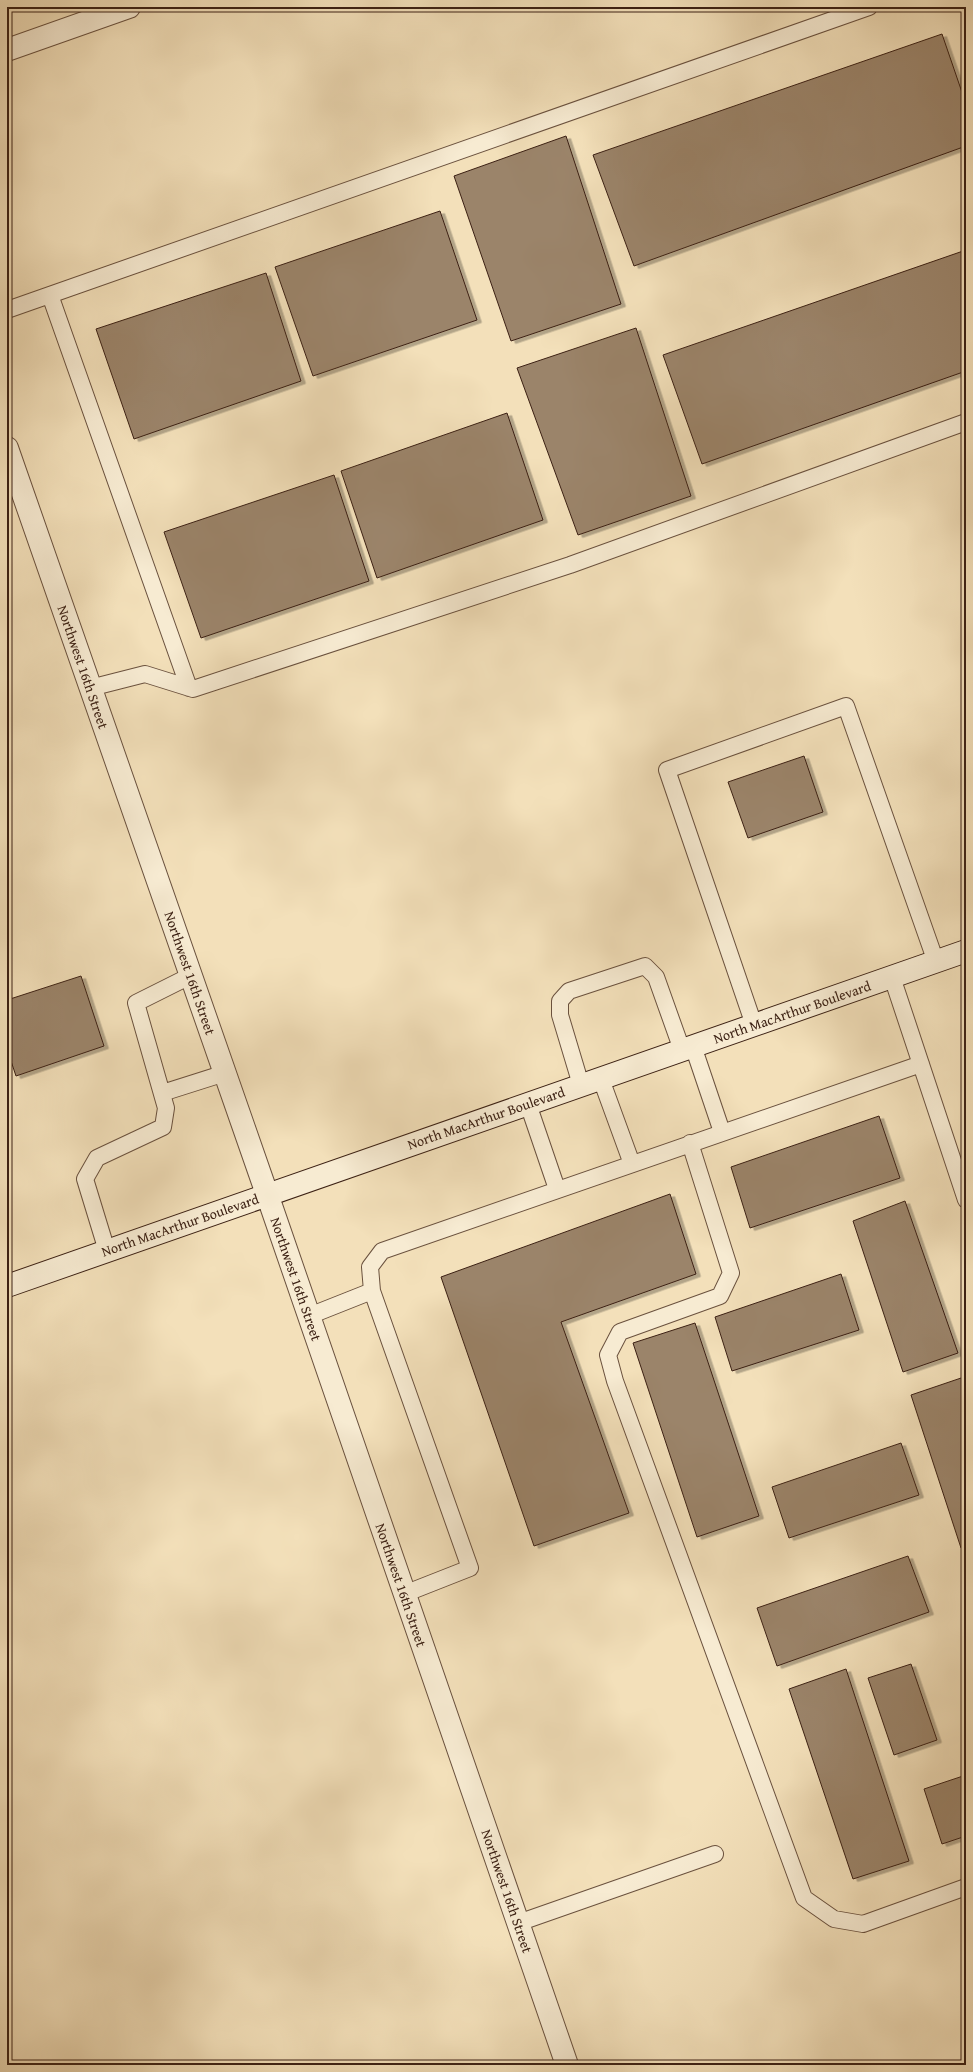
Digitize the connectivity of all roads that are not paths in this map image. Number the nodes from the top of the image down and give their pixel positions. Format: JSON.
{"nodes":[{"id":1,"x":129,"y":7,"type":"edge"},
{"id":2,"x":869,"y":7,"type":"edge"},
{"id":3,"x":7,"y":50,"type":"edge"},
{"id":4,"x":50,"y":295,"type":"junction"},
{"id":5,"x":7,"y":310,"type":"edge"},
{"id":6,"x":966,"y":422,"type":"edge"},
{"id":7,"x":7,"y":448,"type":"edge"},
{"id":8,"x":90,"y":688,"type":"junction"},
{"id":9,"x":189,"y":688,"type":"junction"},
{"id":10,"x":966,"y":951,"type":"edge"},
{"id":11,"x":936,"y":962,"type":"junction"},
{"id":12,"x":190,"y":976,"type":"junction"},
{"id":13,"x":892,"y":978,"type":"junction"},
{"id":14,"x":754,"y":1025,"type":"junction"},
{"id":15,"x":688,"y":1048,"type":"junction"},
{"id":16,"x":921,"y":1064,"type":"junction"},
{"id":17,"x":225,"y":1073,"type":"junction"},
{"id":18,"x":591,"y":1082,"type":"junction"},
{"id":19,"x":162,"y":1093,"type":"junction"},
{"id":20,"x":528,"y":1104,"type":"junction"},
{"id":21,"x":722,"y":1132,"type":"junction"},
{"id":22,"x":690,"y":1143,"type":"junction"},
{"id":23,"x":632,"y":1164,"type":"junction"},
{"id":24,"x":557,"y":1189,"type":"junction"},
{"id":25,"x":267,"y":1194,"type":"junction"},
{"id":26,"x":966,"y":1200,"type":"edge"},
{"id":27,"x":107,"y":1251,"type":"junction"},
{"id":28,"x":7,"y":1286,"type":"edge"},
{"id":29,"x":372,"y":1291,"type":"junction"},
{"id":30,"x":309,"y":1316,"type":"junction"},
{"id":31,"x":404,"y":1594,"type":"junction"},
{"id":32,"x":716,"y":1854,"type":"dead end"},
{"id":33,"x":966,"y":1887,"type":"edge"},
{"id":34,"x":518,"y":1923,"type":"junction"},
{"id":35,"x":567,"y":2065,"type":"edge"}],
"edges":[{"from":1,"to":3,"type":"street"},
{"from":2,"to":4,"type":"lane"},
{"from":4,"to":5,"type":"lane"},
{"from":4,"to":9,"type":"lane"},
{"from":6,"to":9,"type":"lane"},
{"from":7,"to":8,"type":"street","name":"Northwest 16th Street"},
{"from":8,"to":9,"type":"lane"},
{"from":8,"to":12,"type":"street","name":"Northwest 16th Street"},
{"from":10,"to":11,"type":"street","name":"North MacArthur Boulevard"},
{"from":11,"to":13,"type":"street","name":"North MacArthur Boulevard"},
{"from":11,"to":14,"type":"lane"},
{"from":12,"to":17,"type":"street","name":"Northwest 16th Street"},
{"from":12,"to":19,"type":"lane"},
{"from":13,"to":14,"type":"street","name":"North MacArthur Boulevard"},
{"from":13,"to":16,"type":"lane"},
{"from":14,"to":15,"type":"street","name":"North MacArthur Boulevard"},
{"from":15,"to":18,"type":"street","name":"North MacArthur Boulevard"},
{"from":15,"to":18,"type":"lane"},
{"from":15,"to":21,"type":"lane"},
{"from":16,"to":21,"type":"lane"},
{"from":16,"to":26,"type":"lane"},
{"from":17,"to":19,"type":"lane"},
{"from":17,"to":25,"type":"street","name":"Northwest 16th Street"},
{"from":18,"to":20,"type":"street","name":"North MacArthur Boulevard"},
{"from":18,"to":23,"type":"lane"},
{"from":19,"to":27,"type":"lane"},
{"from":20,"to":24,"type":"lane"},
{"from":20,"to":25,"type":"street","name":"North MacArthur Boulevard"},
{"from":21,"to":22,"type":"lane"},
{"from":22,"to":23,"type":"lane"},
{"from":22,"to":33,"type":"lane"},
{"from":23,"to":24,"type":"lane"},
{"from":24,"to":29,"type":"lane"},
{"from":25,"to":27,"type":"street","name":"North MacArthur Boulevard"},
{"from":25,"to":30,"type":"street","name":"Northwest 16th Street"},
{"from":27,"to":28,"type":"street","name":"North MacArthur Boulevard"},
{"from":29,"to":30,"type":"lane"},
{"from":29,"to":31,"type":"lane"},
{"from":30,"to":31,"type":"street","name":"Northwest 16th Street"},
{"from":31,"to":34,"type":"street","name":"Northwest 16th Street"},
{"from":32,"to":34,"type":"lane"},
{"from":34,"to":35,"type":"street","name":"Northwest 16th Street"}]}
